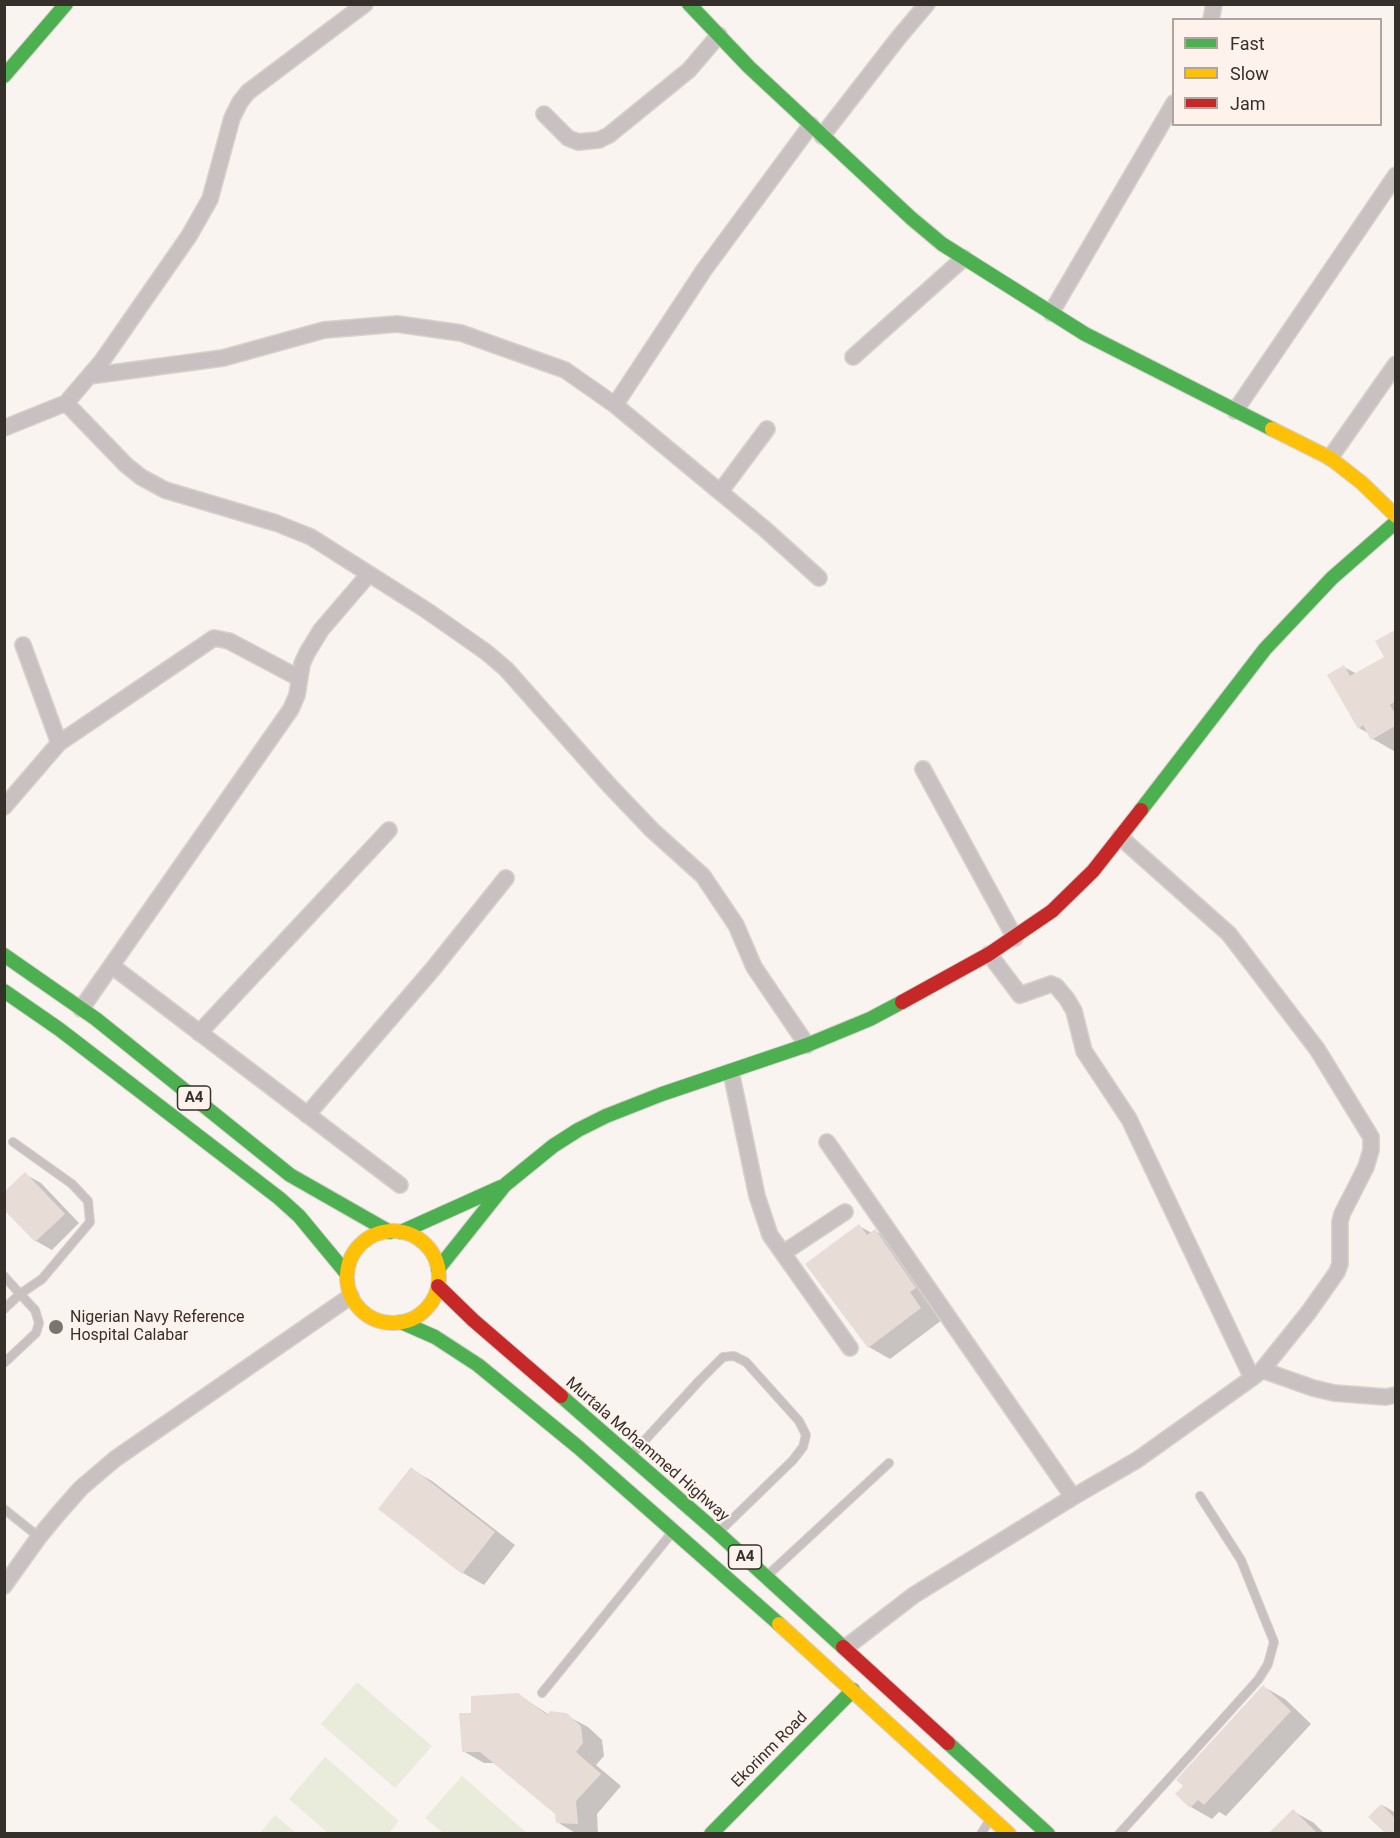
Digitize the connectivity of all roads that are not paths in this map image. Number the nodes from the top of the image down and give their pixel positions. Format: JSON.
{"nodes":[{"id":1,"x":66,"y":4,"type":"edge"},
{"id":2,"x":365,"y":4,"type":"edge"},
{"id":3,"x":689,"y":4,"type":"edge"},
{"id":4,"x":927,"y":4,"type":"edge"},
{"id":5,"x":719,"y":35,"type":"junction"},
{"id":6,"x":4,"y":76,"type":"edge"},
{"id":7,"x":1172,"y":105,"type":"edge"},
{"id":8,"x":544,"y":114,"type":"dead end"},
{"id":9,"x":811,"y":125,"type":"junction"},
{"id":10,"x":822,"y":135,"type":"junction"},
{"id":11,"x":1395,"y":175,"type":"edge"},
{"id":12,"x":964,"y":258,"type":"junction"},
{"id":13,"x":1051,"y":313,"type":"junction"},
{"id":14,"x":853,"y":357,"type":"dead end"},
{"id":15,"x":1395,"y":364,"type":"edge"},
{"id":16,"x":89,"y":376,"type":"junction"},
{"id":17,"x":66,"y":403,"type":"junction"},
{"id":18,"x":615,"y":405,"type":"junction"},
{"id":19,"x":1235,"y":411,"type":"junction"},
{"id":20,"x":4,"y":428,"type":"edge"},
{"id":21,"x":767,"y":429,"type":"dead end"},
{"id":22,"x":1330,"y":458,"type":"junction"},
{"id":23,"x":720,"y":492,"type":"junction"},
{"id":24,"x":1395,"y":516,"type":"edge"},
{"id":25,"x":1395,"y":522,"type":"edge"},
{"id":26,"x":369,"y":574,"type":"junction"},
{"id":27,"x":819,"y":578,"type":"dead end"},
{"id":28,"x":23,"y":645,"type":"dead end"},
{"id":29,"x":299,"y":678,"type":"junction"},
{"id":30,"x":59,"y":743,"type":"junction"},
{"id":31,"x":923,"y":769,"type":"dead end"},
{"id":32,"x":4,"y":807,"type":"edge"},
{"id":33,"x":389,"y":830,"type":"dead end"},
{"id":34,"x":1120,"y":837,"type":"junction"},
{"id":35,"x":506,"y":878,"type":"dead end"},
{"id":36,"x":1015,"y":938,"type":"junction"},
{"id":37,"x":989,"y":954,"type":"junction"},
{"id":38,"x":4,"y":955,"type":"edge"},
{"id":39,"x":112,"y":966,"type":"junction"},
{"id":40,"x":4,"y":991,"type":"edge"},
{"id":41,"x":81,"y":1009,"type":"junction"},
{"id":42,"x":199,"y":1033,"type":"junction"},
{"id":43,"x":807,"y":1046,"type":"junction"},
{"id":44,"x":731,"y":1072,"type":"junction"},
{"id":45,"x":307,"y":1115,"type":"junction"},
{"id":46,"x":13,"y":1142,"type":"dead end"},
{"id":47,"x":827,"y":1142,"type":"dead end"},
{"id":48,"x":400,"y":1185,"type":"dead end"},
{"id":49,"x":505,"y":1185,"type":"junction"},
{"id":50,"x":845,"y":1212,"type":"dead end"},
{"id":51,"x":396,"y":1232,"type":"junction"},
{"id":52,"x":783,"y":1254,"type":"junction"},
{"id":53,"x":438,"y":1269,"type":"junction"},
{"id":54,"x":347,"y":1274,"type":"junction"},
{"id":55,"x":4,"y":1276,"type":"edge"},
{"id":56,"x":438,"y":1286,"type":"junction"},
{"id":57,"x":20,"y":1294,"type":"junction"},
{"id":58,"x":351,"y":1296,"type":"junction"},
{"id":59,"x":4,"y":1309,"type":"edge"},
{"id":60,"x":401,"y":1322,"type":"junction"},
{"id":61,"x":850,"y":1348,"type":"dead end"},
{"id":62,"x":4,"y":1363,"type":"edge"},
{"id":63,"x":1257,"y":1374,"type":"junction"},
{"id":64,"x":1395,"y":1395,"type":"edge"},
{"id":65,"x":629,"y":1457,"type":"junction"},
{"id":66,"x":888,"y":1463,"type":"dead end"},
{"id":67,"x":1200,"y":1496,"type":"dead end"},
{"id":68,"x":1073,"y":1497,"type":"junction"},
{"id":69,"x":4,"y":1509,"type":"edge"},
{"id":70,"x":673,"y":1531,"type":"junction"},
{"id":71,"x":718,"y":1533,"type":"junction"},
{"id":72,"x":39,"y":1537,"type":"junction"},
{"id":73,"x":766,"y":1576,"type":"junction"},
{"id":74,"x":4,"y":1586,"type":"edge"},
{"id":75,"x":845,"y":1648,"type":"junction"},
{"id":76,"x":853,"y":1690,"type":"junction"},
{"id":77,"x":542,"y":1693,"type":"dead end"},
{"id":78,"x":992,"y":1817,"type":"junction"},
{"id":79,"x":711,"y":1833,"type":"edge"},
{"id":80,"x":981,"y":1833,"type":"edge"},
{"id":81,"x":1009,"y":1833,"type":"edge"},
{"id":82,"x":1047,"y":1833,"type":"edge"},
{"id":83,"x":1119,"y":1833,"type":"edge"}],
"edges":[{"from":1,"to":6,"type":"main road"},
{"from":2,"to":16,"type":"street"},
{"from":3,"to":5,"type":"main road"},
{"from":4,"to":10,"type":"street"},
{"from":5,"to":8,"type":"street"},
{"from":5,"to":9,"type":"main road"},
{"from":7,"to":13,"type":"street"},
{"from":9,"to":10,"type":"main road"},
{"from":9,"to":18,"type":"street"},
{"from":10,"to":12,"type":"main road"},
{"from":11,"to":19,"type":"street"},
{"from":12,"to":13,"type":"main road"},
{"from":12,"to":14,"type":"street"},
{"from":13,"to":19,"type":"main road"},
{"from":15,"to":22,"type":"street"},
{"from":16,"to":17,"type":"street"},
{"from":16,"to":18,"type":"street"},
{"from":17,"to":20,"type":"street"},
{"from":17,"to":26,"type":"street"},
{"from":18,"to":23,"type":"street"},
{"from":19,"to":22,"type":"main road"},
{"from":21,"to":23,"type":"street"},
{"from":22,"to":24,"type":"main road"},
{"from":23,"to":27,"type":"street"},
{"from":25,"to":34,"type":"main road"},
{"from":26,"to":29,"type":"street"},
{"from":26,"to":43,"type":"street"},
{"from":28,"to":30,"type":"street"},
{"from":29,"to":30,"type":"street"},
{"from":29,"to":39,"type":"street"},
{"from":30,"to":32,"type":"street"},
{"from":31,"to":36,"type":"street"},
{"from":33,"to":42,"type":"street"},
{"from":34,"to":36,"type":"main road"},
{"from":34,"to":63,"type":"street"},
{"from":35,"to":45,"type":"street"},
{"from":36,"to":37,"type":"main road"},
{"from":37,"to":43,"type":"main road"},
{"from":37,"to":63,"type":"street"},
{"from":38,"to":41,"type":"main road","number":"A4"},
{"from":39,"to":41,"type":"street"},
{"from":39,"to":42,"type":"street"},
{"from":40,"to":54,"type":"main road","number":"A4"},
{"from":41,"to":51,"type":"main road","number":"A4"},
{"from":42,"to":45,"type":"street"},
{"from":43,"to":44,"type":"main road"},
{"from":44,"to":49,"type":"main road"},
{"from":44,"to":52,"type":"street"},
{"from":45,"to":48,"type":"street"},
{"from":46,"to":57,"type":"lane"},
{"from":47,"to":68,"type":"street"},
{"from":49,"to":51,"type":"main road"},
{"from":49,"to":53,"type":"main road"},
{"from":50,"to":52,"type":"street"},
{"from":51,"to":53,"type":"main road","number":"A4"},
{"from":51,"to":54,"type":"main road"},
{"from":52,"to":61,"type":"street"},
{"from":53,"to":56,"type":"main road","number":"A4"},
{"from":54,"to":58,"type":"main road","number":"A4"},
{"from":55,"to":57,"type":"lane"},
{"from":56,"to":60,"type":"main road"},
{"from":56,"to":65,"type":"main road","name":"Murtala Mohammed Highway","number":"A4"},
{"from":57,"to":59,"type":"lane"},
{"from":57,"to":62,"type":"lane"},
{"from":58,"to":60,"type":"main road","number":"A4"},
{"from":58,"to":72,"type":"street"},
{"from":60,"to":70,"type":"main road","number":"A4"},
{"from":63,"to":64,"type":"street"},
{"from":63,"to":68,"type":"street"},
{"from":65,"to":71,"type":"main road","name":"Murtala Mohammed Highway","number":"A4"},
{"from":65,"to":71,"type":"lane"},
{"from":66,"to":73,"type":"lane"},
{"from":67,"to":83,"type":"lane"},
{"from":68,"to":75,"type":"street"},
{"from":69,"to":72,"type":"lane"},
{"from":70,"to":76,"type":"main road","number":"A4"},
{"from":70,"to":77,"type":"lane"},
{"from":71,"to":73,"type":"main road","name":"Murtala Mohammed Highway","number":"A4"},
{"from":72,"to":74,"type":"street"},
{"from":73,"to":75,"type":"main road","name":"Murtala Mohammed Highway","number":"A4"},
{"from":75,"to":82,"type":"main road","name":"Murtala Mohammed Highway","number":"A4"},
{"from":76,"to":78,"type":"main road","number":"A4"},
{"from":76,"to":79,"type":"main road","name":"Ekorinm Road"},
{"from":78,"to":80,"type":"lane"},
{"from":78,"to":81,"type":"main road","number":"A4"}]}
